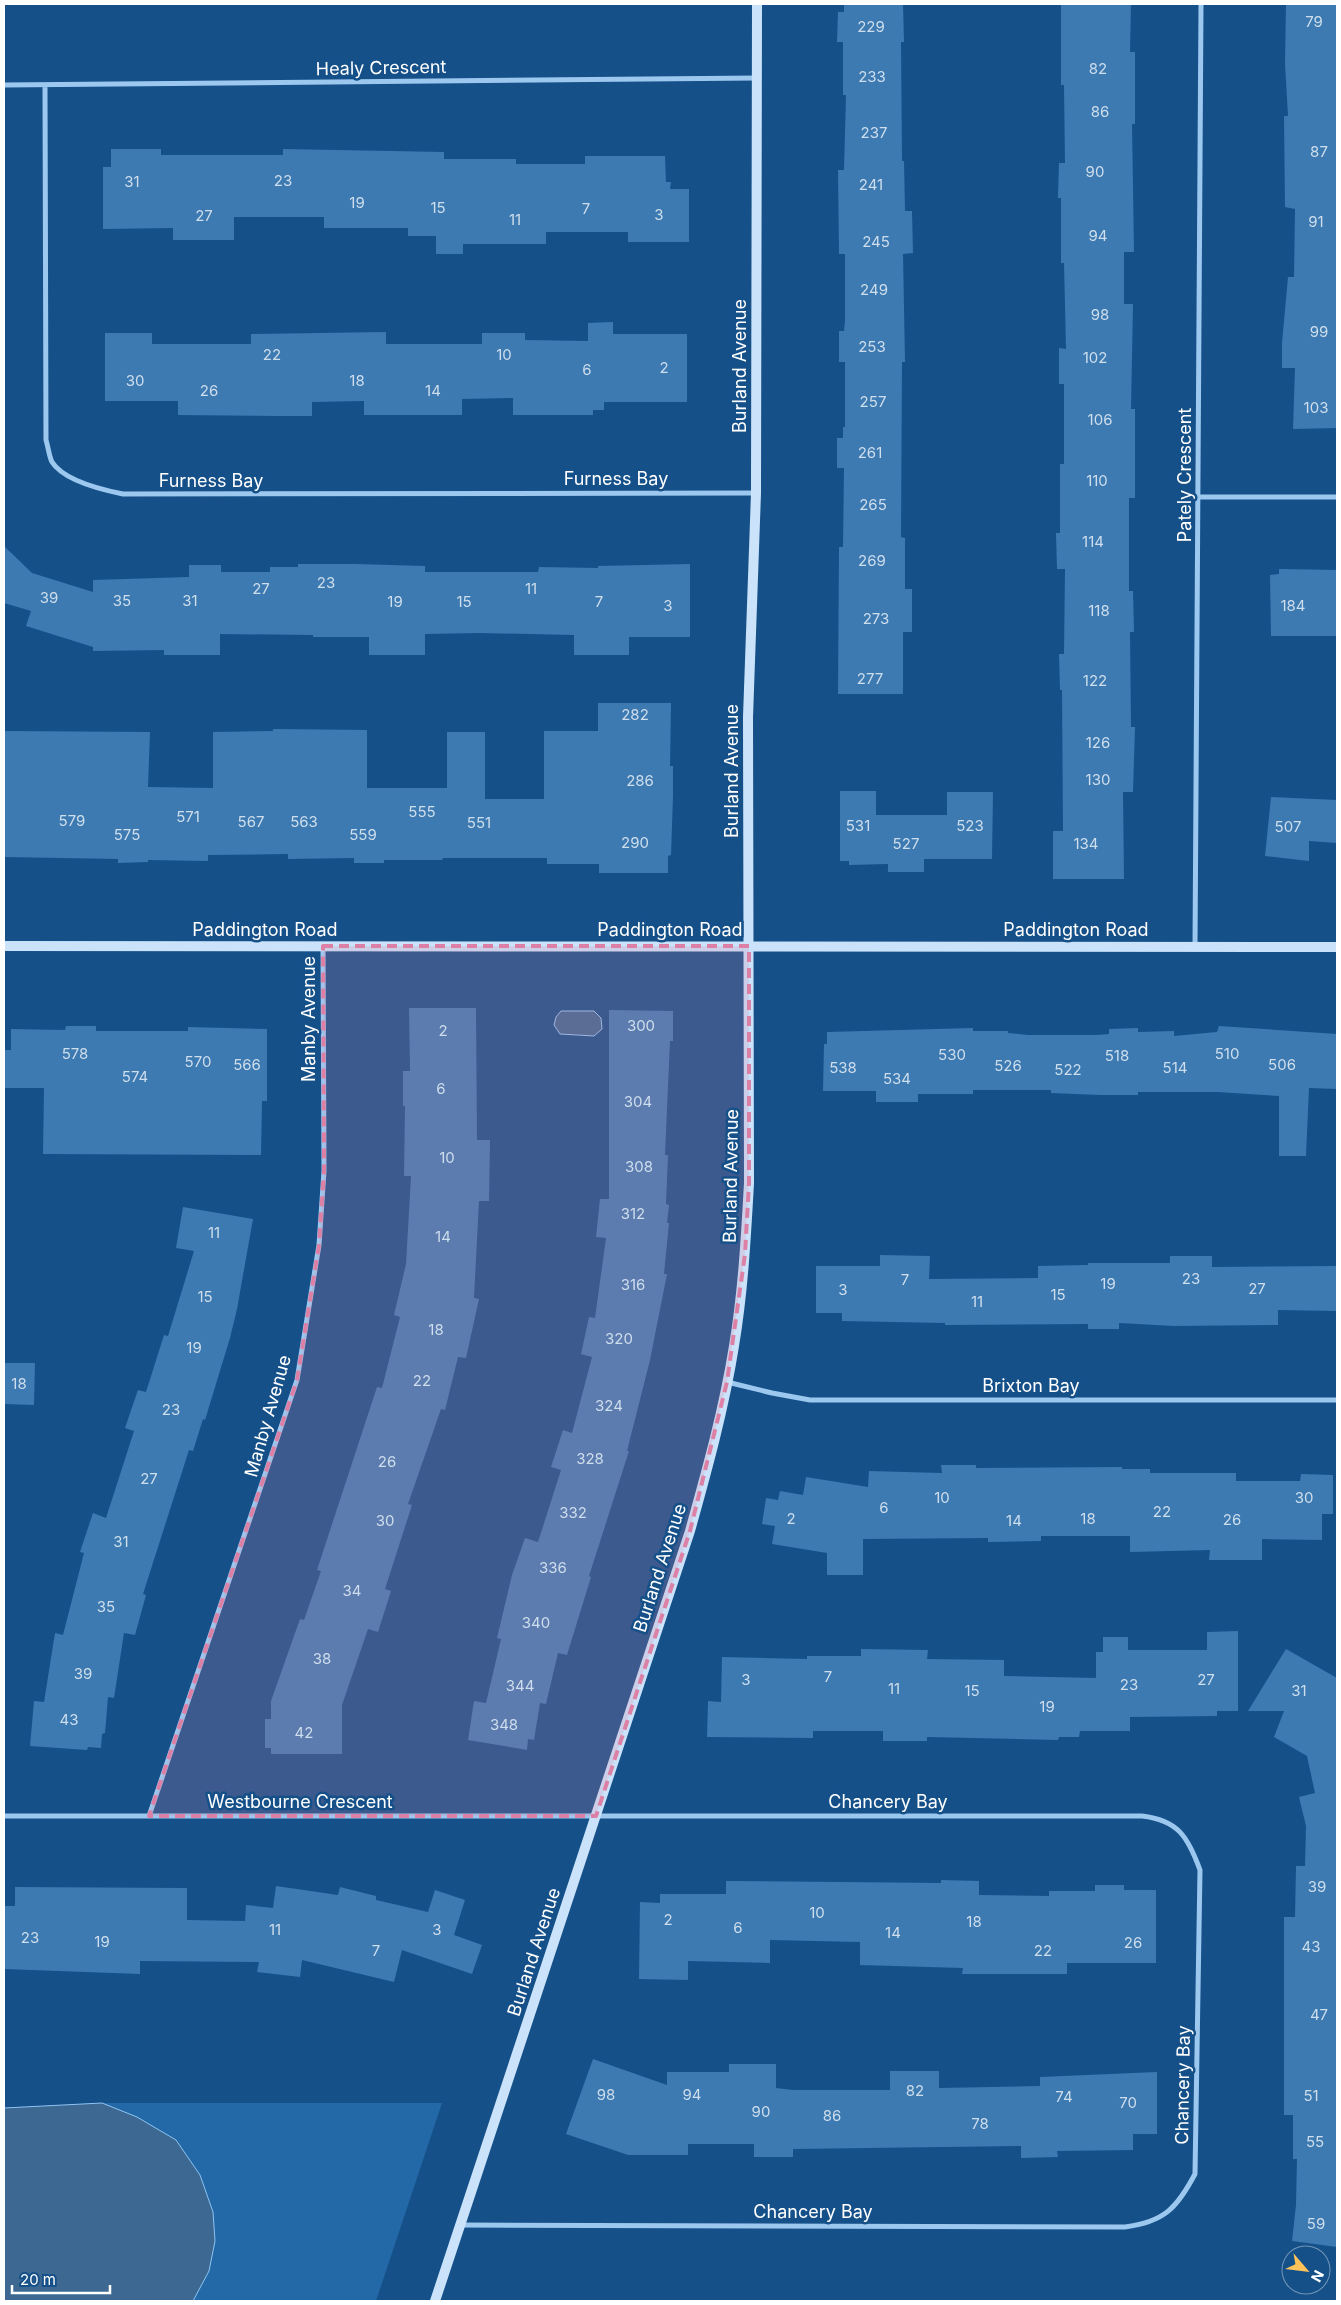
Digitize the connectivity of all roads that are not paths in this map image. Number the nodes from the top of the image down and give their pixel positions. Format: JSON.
{"nodes":[{"id":1,"x":757,"y":4,"type":"edge"},
{"id":2,"x":1201,"y":4,"type":"edge"},
{"id":3,"x":758,"y":78,"type":"junction"},
{"id":4,"x":4,"y":85,"type":"edge"},
{"id":5,"x":45,"y":85,"type":"junction"},
{"id":6,"x":756,"y":492,"type":"junction"},
{"id":7,"x":1198,"y":497,"type":"junction"},
{"id":8,"x":1337,"y":498,"type":"edge"},
{"id":9,"x":4,"y":946,"type":"edge"},
{"id":10,"x":323,"y":946,"type":"junction"},
{"id":11,"x":749,"y":946,"type":"junction"},
{"id":12,"x":1195,"y":946,"type":"junction"},
{"id":13,"x":1337,"y":947,"type":"edge"},
{"id":14,"x":727,"y":1382,"type":"junction"},
{"id":15,"x":1337,"y":1400,"type":"edge"},
{"id":16,"x":4,"y":1816,"type":"edge"},
{"id":17,"x":149,"y":1816,"type":"junction"},
{"id":18,"x":596,"y":1816,"type":"junction"},
{"id":19,"x":460,"y":2225,"type":"junction"},
{"id":20,"x":435,"y":2301,"type":"edge"}],
"edges":[{"from":1,"to":3,"type":"street","name":"Burland Avenue"},
{"from":2,"to":7,"type":"street","name":"Pately Crescent"},
{"from":3,"to":5,"type":"street","name":"Healy Crescent"},
{"from":3,"to":6,"type":"street","name":"Burland Avenue"},
{"from":4,"to":5,"type":"street","name":"Healy Crescent"},
{"from":5,"to":6,"type":"street","name":"Furness Bay"},
{"from":6,"to":11,"type":"street","name":"Burland Avenue"},
{"from":7,"to":8,"type":"street"},
{"from":7,"to":12,"type":"street","name":"Pately Crescent"},
{"from":9,"to":10,"type":"street","name":"Paddington Road"},
{"from":10,"to":11,"type":"street","name":"Paddington Road"},
{"from":10,"to":17,"type":"street","name":"Manby Avenue"},
{"from":11,"to":12,"type":"street","name":"Paddington Road"},
{"from":11,"to":14,"type":"street","name":"Burland Avenue"},
{"from":12,"to":13,"type":"street","name":"Paddington Road"},
{"from":14,"to":15,"type":"street","name":"Brixton Bay"},
{"from":14,"to":18,"type":"street","name":"Burland Avenue"},
{"from":16,"to":17,"type":"street","name":"Westbourne Crescent"},
{"from":17,"to":18,"type":"street","name":"Westbourne Crescent"},
{"from":18,"to":19,"type":"street","name":"Burland Avenue"},
{"from":18,"to":19,"type":"street","name":"Chancery Bay"},
{"from":19,"to":20,"type":"street","name":"Burland Avenue"}]}
